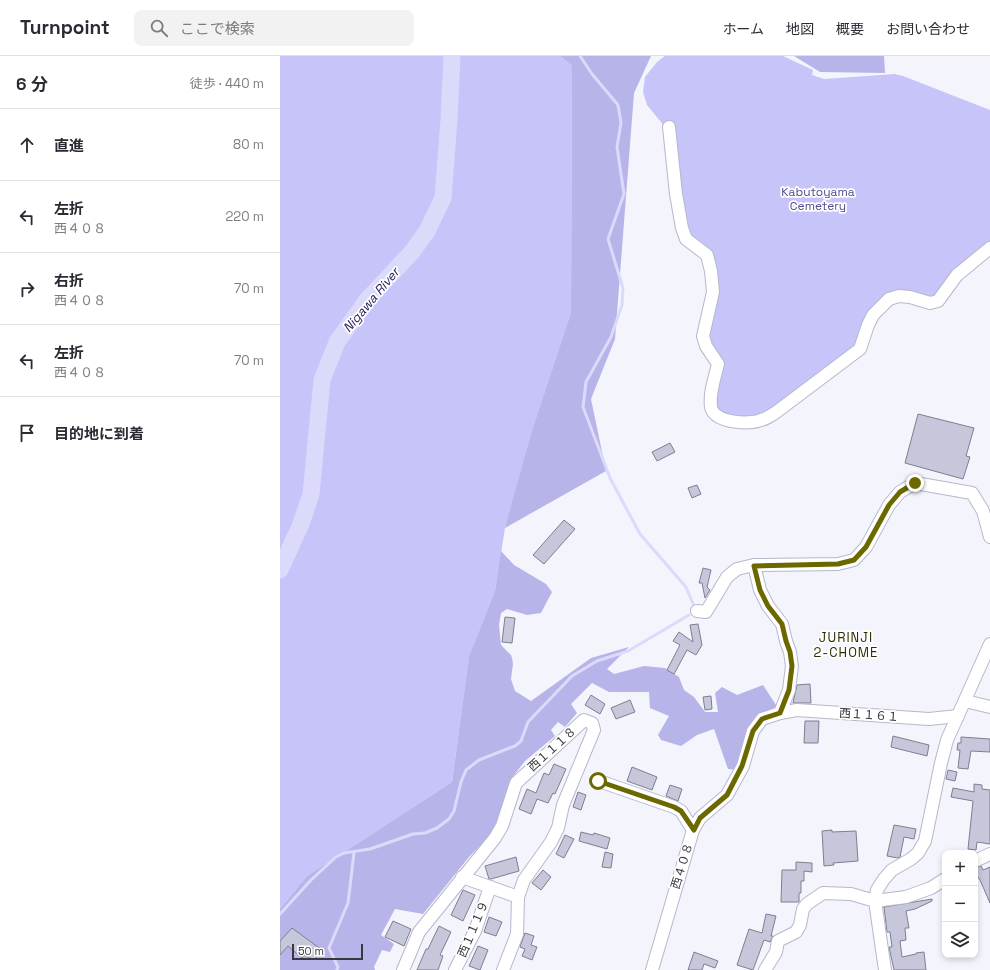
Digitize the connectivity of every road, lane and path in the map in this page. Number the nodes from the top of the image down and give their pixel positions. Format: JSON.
{"nodes":[{"id":1,"x":669,"y":127,"type":"dead end"},
{"id":2,"x":990,"y":248,"type":"edge"},
{"id":3,"x":990,"y":537,"type":"edge"},
{"id":4,"x":754,"y":566,"type":"junction"},
{"id":5,"x":697,"y":611,"type":"dead end"},
{"id":6,"x":990,"y":644,"type":"edge"},
{"id":7,"x":965,"y":701,"type":"junction"},
{"id":8,"x":990,"y":707,"type":"edge"},
{"id":9,"x":780,"y":713,"type":"junction"},
{"id":10,"x":958,"y":716,"type":"junction"},
{"id":11,"x":598,"y":781,"type":"dead end"},
{"id":12,"x":694,"y":830,"type":"junction"},
{"id":13,"x":990,"y":854,"type":"edge"},
{"id":14,"x":978,"y":860,"type":"edge"},
{"id":15,"x":462,"y":877,"type":"junction"},
{"id":16,"x":942,"y":881,"type":"edge"},
{"id":17,"x":490,"y":887,"type":"junction"},
{"id":18,"x":518,"y":898,"type":"junction"},
{"id":19,"x":875,"y":902,"type":"junction"},
{"id":20,"x":458,"y":969,"type":"edge"},
{"id":21,"x":403,"y":970,"type":"edge"},
{"id":22,"x":503,"y":970,"type":"edge"},
{"id":23,"x":652,"y":970,"type":"edge"},
{"id":24,"x":765,"y":970,"type":"edge"},
{"id":25,"x":884,"y":970,"type":"edge"}],
"edges":[{"from":1,"to":2,"type":"street"},
{"from":3,"to":4,"type":"street"},
{"from":4,"to":5,"type":"street"},
{"from":4,"to":9,"type":"street"},
{"from":6,"to":7,"type":"street"},
{"from":7,"to":8,"type":"street"},
{"from":7,"to":10,"type":"street"},
{"from":9,"to":10,"type":"street","name":"西１１６１"},
{"from":9,"to":12,"type":"street","name":"西４０８"},
{"from":10,"to":19,"type":"street"},
{"from":11,"to":12,"type":"street"},
{"from":12,"to":23,"type":"street","name":"西４０８"},
{"from":13,"to":14,"type":"street"},
{"from":15,"to":17,"type":"street"},
{"from":15,"to":18,"type":"street","name":"西１１１８"},
{"from":15,"to":21,"type":"street","name":"西１１１８"},
{"from":16,"to":19,"type":"street"},
{"from":17,"to":18,"type":"street"},
{"from":17,"to":20,"type":"street","name":"西１１１９"},
{"from":18,"to":22,"type":"street","name":"西１１１８"},
{"from":19,"to":24,"type":"street"},
{"from":19,"to":25,"type":"street"}]}
